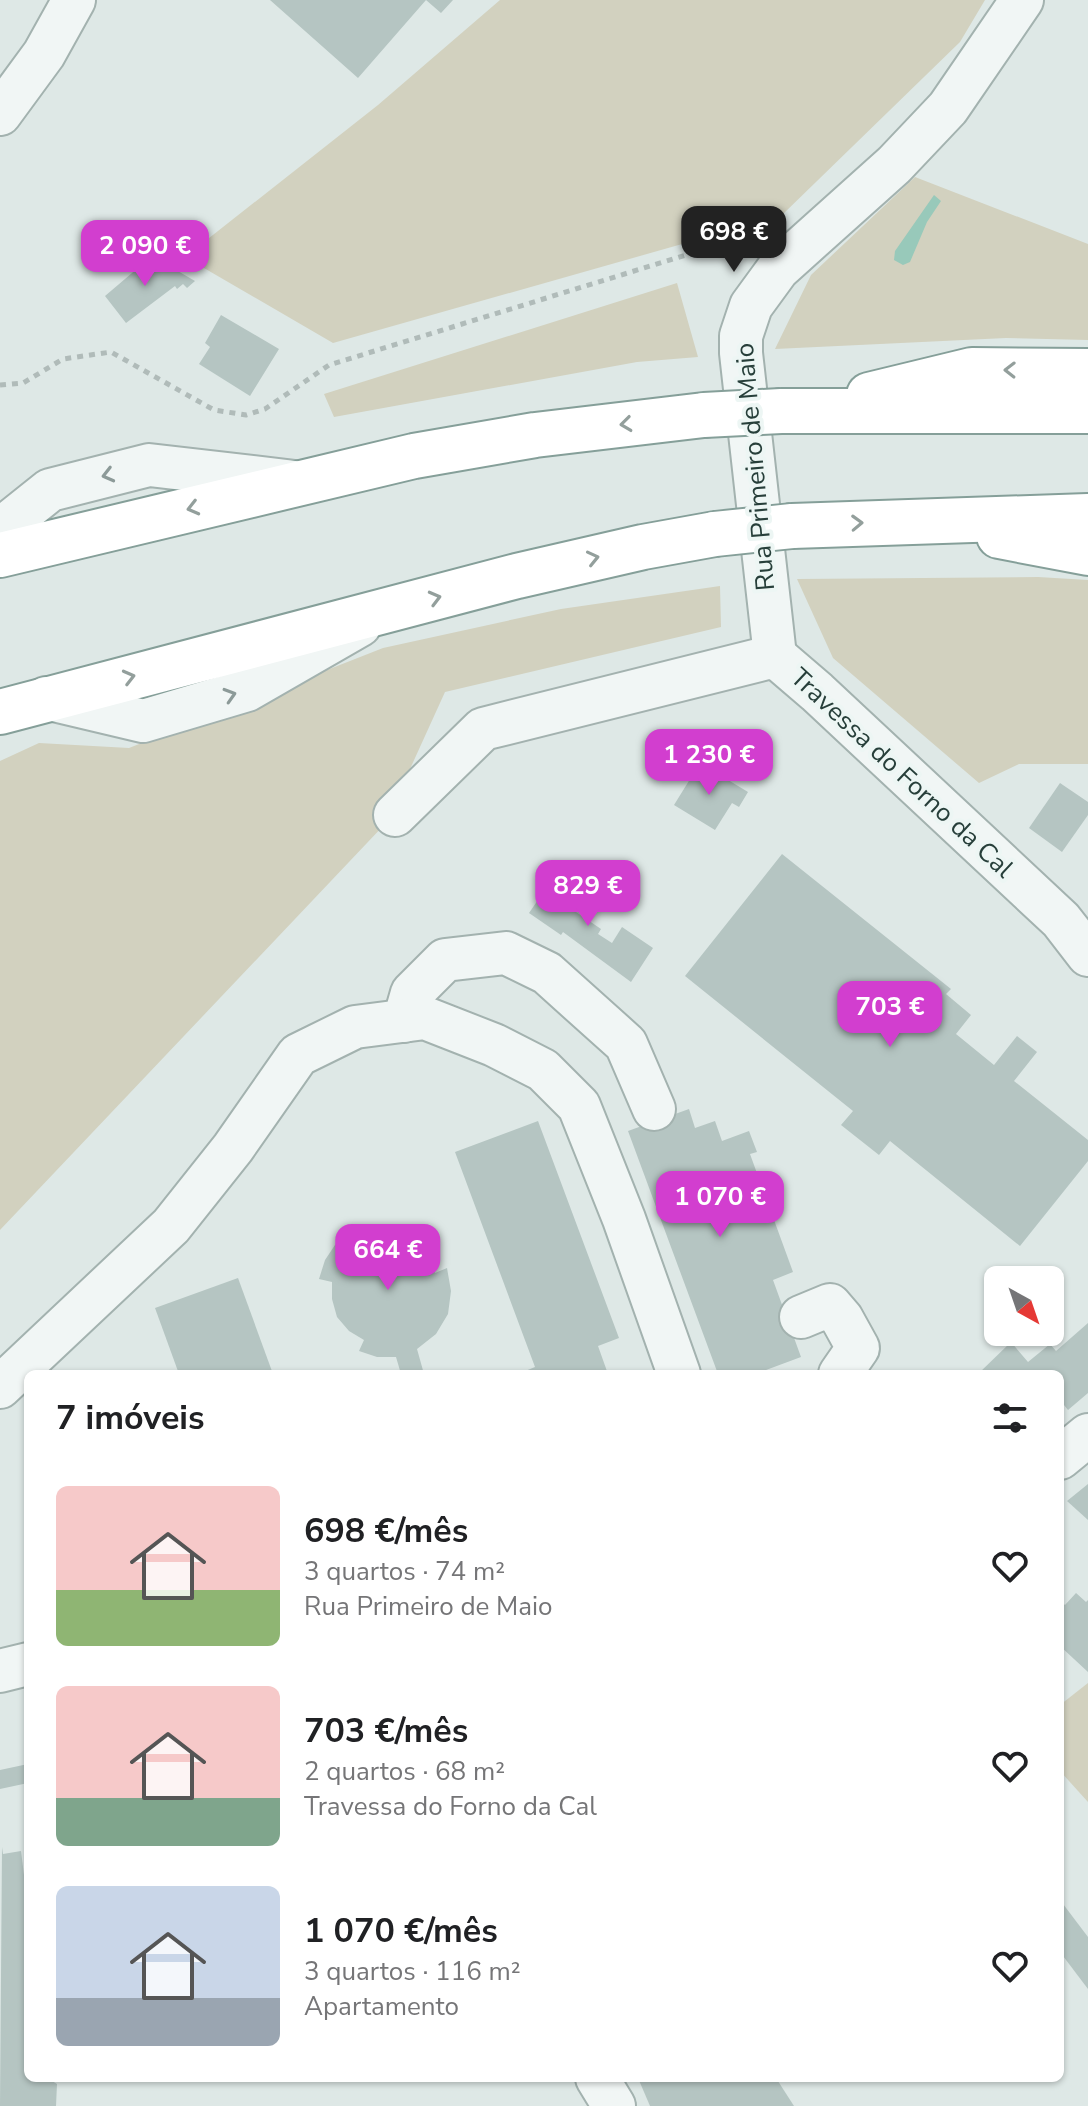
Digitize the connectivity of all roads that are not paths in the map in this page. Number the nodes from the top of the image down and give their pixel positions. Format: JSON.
{"nodes":[{"id":1,"x":74,"y":0,"type":"edge"},
{"id":2,"x":1022,"y":0,"type":"edge"},
{"id":3,"x":0,"y":114,"type":"edge"},
{"id":4,"x":1088,"y":371,"type":"edge"},
{"id":5,"x":791,"y":411,"type":"junction"},
{"id":6,"x":1088,"y":411,"type":"edge"},
{"id":7,"x":296,"y":482,"type":"junction"},
{"id":8,"x":1088,"y":516,"type":"edge"},
{"id":9,"x":922,"y":520,"type":"junction"},
{"id":10,"x":0,"y":530,"type":"edge"},
{"id":11,"x":1088,"y":553,"type":"edge"},
{"id":12,"x":0,"y":555,"type":"edge"},
{"id":13,"x":775,"y":656,"type":"junction"},
{"id":14,"x":16,"y":708,"type":"edge"},
{"id":15,"x":395,"y":815,"type":"dead end"},
{"id":16,"x":1088,"y":955,"type":"edge"},
{"id":17,"x":404,"y":1021,"type":"junction"},
{"id":18,"x":654,"y":1109,"type":"dead end"},
{"id":19,"x":801,"y":1317,"type":"dead end"},
{"id":20,"x":678,"y":1370,"type":"edge"},
{"id":21,"x":843,"y":1370,"type":"edge"},
{"id":22,"x":0,"y":1387,"type":"edge"},
{"id":23,"x":1088,"y":1435,"type":"edge"},
{"id":24,"x":1064,"y":1455,"type":"edge"},
{"id":25,"x":24,"y":1665,"type":"edge"},
{"id":26,"x":0,"y":1671,"type":"edge"},
{"id":27,"x":599,"y":2082,"type":"edge"},
{"id":28,"x":614,"y":2106,"type":"edge"}],
"edges":[{"from":1,"to":3,"type":"street"},
{"from":2,"to":13,"type":"street","name":"Rua Primeiro de Maio"},
{"from":4,"to":5,"type":"highway","one_way":true},
{"from":5,"to":6,"type":"highway"},
{"from":5,"to":7,"type":"highway","one_way":true,"bridge":true},
{"from":7,"to":10,"type":"street","one_way":true},
{"from":7,"to":12,"type":"highway","one_way":true},
{"from":8,"to":9,"type":"highway"},
{"from":9,"to":11,"type":"highway"},
{"from":14,"to":9,"type":"highway","one_way":true,"bridge":true},
{"from":13,"to":15,"type":"street","name":"Travessa do Forno da Cal"},
{"from":13,"to":16,"type":"street","name":"Travessa do Forno da Cal"},
{"from":17,"to":18,"type":"street"},
{"from":17,"to":20,"type":"street"},
{"from":17,"to":22,"type":"street"},
{"from":19,"to":21,"type":"street"},
{"from":23,"to":24,"type":"street"},
{"from":25,"to":26,"type":"street"},
{"from":27,"to":28,"type":"street"}]}
